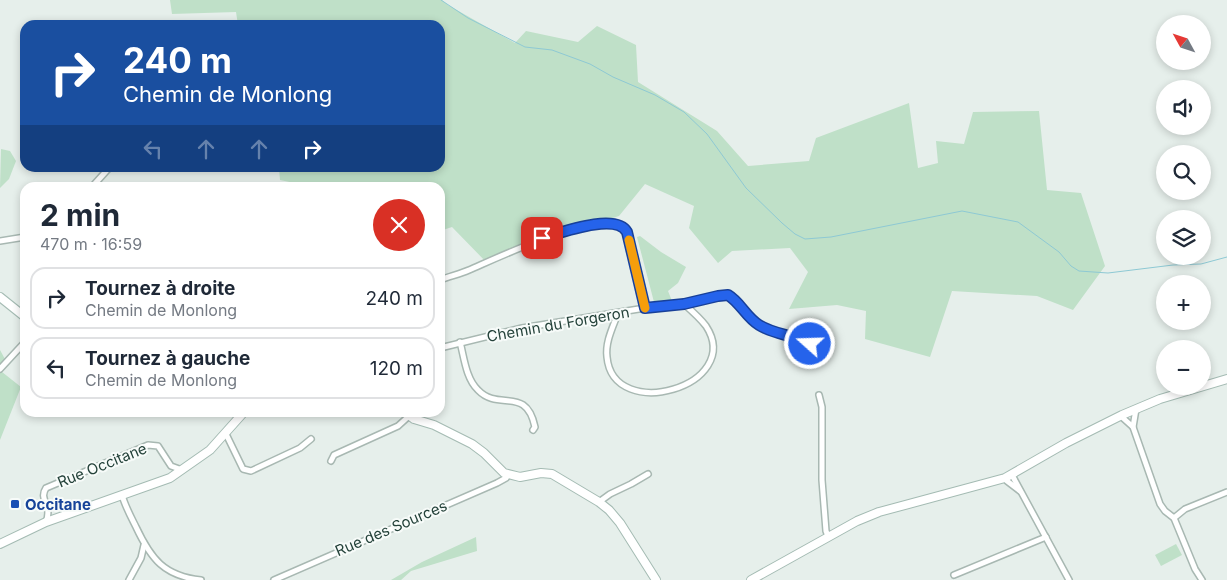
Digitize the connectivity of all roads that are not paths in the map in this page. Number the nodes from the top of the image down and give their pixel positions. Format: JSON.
{"nodes":[{"id":1,"x":105,"y":172,"type":"edge"},
{"id":2,"x":96,"y":182,"type":"edge"},
{"id":3,"x":20,"y":238,"type":"edge"},
{"id":4,"x":0,"y":241,"type":"edge"},
{"id":5,"x":445,"y":278,"type":"edge"},
{"id":6,"x":0,"y":297,"type":"edge"},
{"id":7,"x":684,"y":304,"type":"junction"},
{"id":8,"x":645,"y":308,"type":"junction"},
{"id":9,"x":20,"y":313,"type":"edge"},
{"id":10,"x":618,"y":313,"type":"junction"},
{"id":11,"x":460,"y":342,"type":"junction"},
{"id":12,"x":810,"y":344,"type":"dead end"},
{"id":13,"x":445,"y":346,"type":"edge"},
{"id":14,"x":20,"y":347,"type":"edge"},
{"id":15,"x":0,"y":369,"type":"edge"},
{"id":16,"x":1227,"y":380,"type":"edge"},
{"id":17,"x":819,"y":395,"type":"dead end"},
{"id":18,"x":1136,"y":409,"type":"junction"},
{"id":19,"x":1122,"y":415,"type":"junction"},
{"id":20,"x":240,"y":417,"type":"edge"},
{"id":21,"x":405,"y":417,"type":"edge"},
{"id":22,"x":411,"y":417,"type":"edge"},
{"id":23,"x":1133,"y":427,"type":"junction"},
{"id":24,"x":533,"y":430,"type":"dead end"},
{"id":25,"x":226,"y":434,"type":"junction"},
{"id":26,"x":310,"y":439,"type":"dead end"},
{"id":27,"x":332,"y":460,"type":"dead end"},
{"id":28,"x":171,"y":466,"type":"junction"},
{"id":29,"x":182,"y":471,"type":"junction"},
{"id":30,"x":648,"y":474,"type":"dead end"},
{"id":31,"x":508,"y":475,"type":"junction"},
{"id":32,"x":1009,"y":477,"type":"junction"},
{"id":33,"x":170,"y":478,"type":"junction"},
{"id":34,"x":1227,"y":492,"type":"edge"},
{"id":35,"x":122,"y":495,"type":"junction"},
{"id":36,"x":599,"y":502,"type":"junction"},
{"id":37,"x":49,"y":510,"type":"junction"},
{"id":38,"x":59,"y":517,"type":"junction"},
{"id":39,"x":1174,"y":518,"type":"junction"},
{"id":40,"x":46,"y":522,"type":"junction"},
{"id":41,"x":828,"y":536,"type":"junction"},
{"id":42,"x":1046,"y":537,"type":"junction"},
{"id":43,"x":0,"y":544,"type":"edge"},
{"id":44,"x":144,"y":545,"type":"junction"},
{"id":45,"x":151,"y":556,"type":"junction"},
{"id":46,"x":141,"y":558,"type":"junction"},
{"id":47,"x":954,"y":575,"type":"dead end"},
{"id":48,"x":129,"y":580,"type":"edge"},
{"id":49,"x":201,"y":580,"type":"edge"},
{"id":50,"x":274,"y":580,"type":"edge"},
{"id":51,"x":656,"y":580,"type":"edge"},
{"id":52,"x":751,"y":580,"type":"edge"},
{"id":53,"x":1069,"y":580,"type":"edge"},
{"id":54,"x":1202,"y":580,"type":"edge"}],
"edges":[{"from":1,"to":2,"type":"street"},
{"from":3,"to":4,"type":"street"},
{"from":5,"to":8,"type":"street"},
{"from":6,"to":9,"type":"street"},
{"from":7,"to":8,"type":"street","name":"Chemin du Forgeron"},
{"from":7,"to":10,"type":"street"},
{"from":7,"to":12,"type":"street","name":"Chemin du Forgeron"},
{"from":8,"to":10,"type":"street","name":"Chemin du Forgeron"},
{"from":10,"to":11,"type":"street","name":"Chemin du Forgeron"},
{"from":11,"to":13,"type":"street","name":"Chemin du Forgeron"},
{"from":11,"to":24,"type":"street"},
{"from":14,"to":15,"type":"street"},
{"from":16,"to":18,"type":"street"},
{"from":17,"to":41,"type":"street"},
{"from":18,"to":19,"type":"street"},
{"from":18,"to":23,"type":"street"},
{"from":19,"to":23,"type":"street"},
{"from":19,"to":32,"type":"street"},
{"from":20,"to":25,"type":"street"},
{"from":21,"to":27,"type":"street"},
{"from":22,"to":31,"type":"street"},
{"from":23,"to":39,"type":"street"},
{"from":25,"to":26,"type":"street"},
{"from":25,"to":29,"type":"street"},
{"from":28,"to":29,"type":"street"},
{"from":28,"to":33,"type":"street"},
{"from":28,"to":37,"type":"street","name":"Rue Occitane"},
{"from":29,"to":33,"type":"street"},
{"from":30,"to":36,"type":"street"},
{"from":31,"to":36,"type":"street"},
{"from":31,"to":50,"type":"street","name":"Rue des Sources"},
{"from":32,"to":41,"type":"street"},
{"from":32,"to":42,"type":"street"},
{"from":33,"to":35,"type":"street"},
{"from":34,"to":39,"type":"street"},
{"from":35,"to":38,"type":"street"},
{"from":35,"to":44,"type":"street"},
{"from":36,"to":51,"type":"street"},
{"from":37,"to":38,"type":"street"},
{"from":37,"to":40,"type":"street","name":"Rue Occitane"},
{"from":38,"to":40,"type":"street"},
{"from":39,"to":54,"type":"street"},
{"from":40,"to":43,"type":"street"},
{"from":41,"to":52,"type":"street"},
{"from":42,"to":47,"type":"street"},
{"from":42,"to":53,"type":"street"},
{"from":44,"to":45,"type":"street"},
{"from":44,"to":46,"type":"street"},
{"from":45,"to":46,"type":"street"},
{"from":45,"to":49,"type":"street"},
{"from":46,"to":48,"type":"street"}]}
